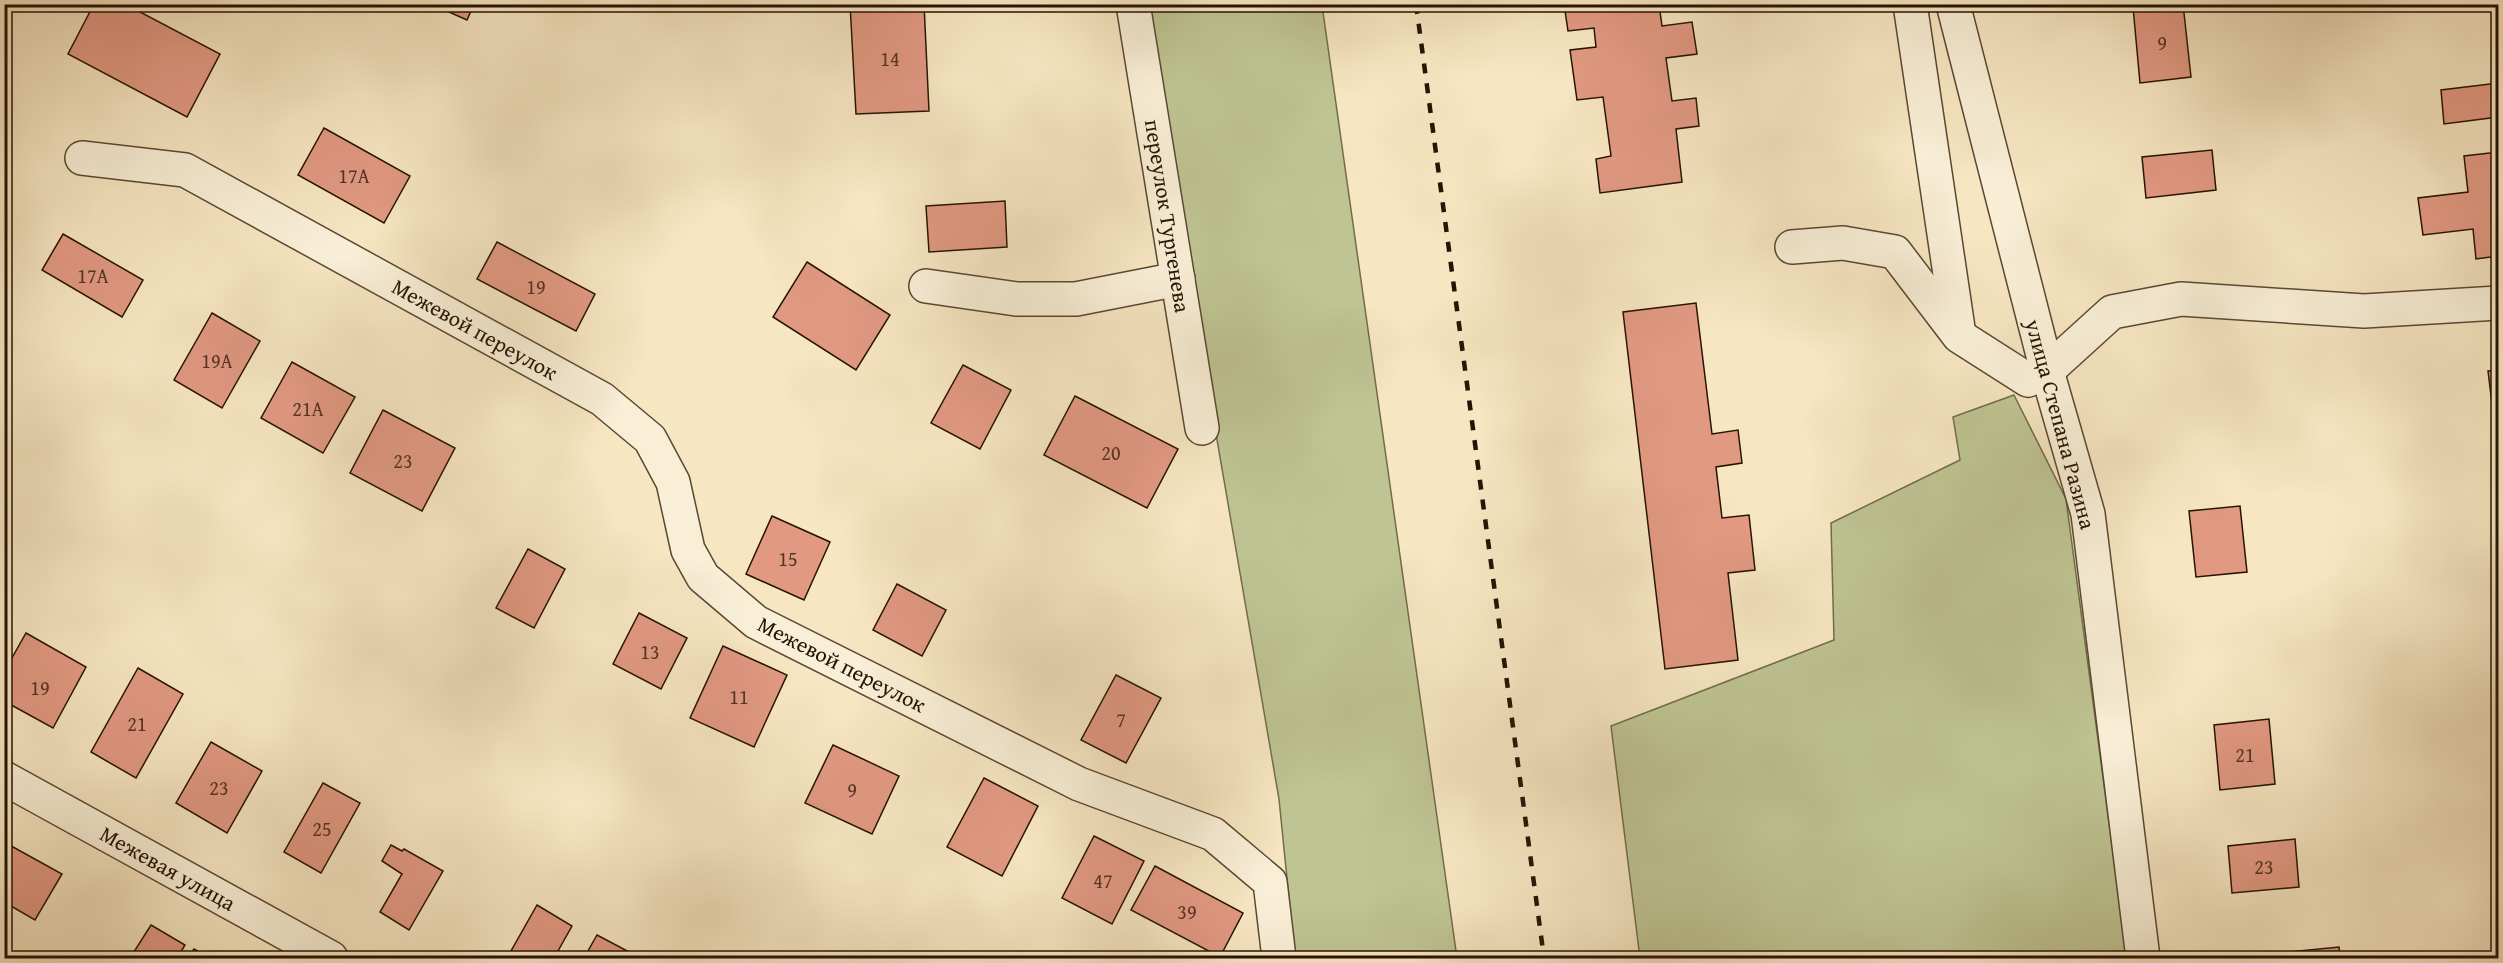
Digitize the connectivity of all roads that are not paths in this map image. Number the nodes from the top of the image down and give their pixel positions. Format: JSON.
{"nodes":[{"id":1,"x":1133,"y":4,"type":"edge"},
{"id":2,"x":1910,"y":4,"type":"edge"},
{"id":3,"x":1953,"y":4,"type":"edge"},
{"id":4,"x":82,"y":158,"type":"dead end"},
{"id":5,"x":1792,"y":247,"type":"dead end"},
{"id":6,"x":1178,"y":279,"type":"junction"},
{"id":7,"x":926,"y":286,"type":"dead end"},
{"id":8,"x":2499,"y":303,"type":"edge"},
{"id":9,"x":1959,"y":336,"type":"junction"},
{"id":10,"x":2047,"y":371,"type":"junction"},
{"id":11,"x":1202,"y":428,"type":"dead end"},
{"id":12,"x":4,"y":778,"type":"edge"},
{"id":13,"x":331,"y":958,"type":"edge"},
{"id":14,"x":1279,"y":958,"type":"edge"},
{"id":15,"x":2143,"y":958,"type":"edge"}],
"edges":[{"from":1,"to":6,"type":"street","name":"переулок Тургенева"},
{"from":2,"to":9,"type":"street"},
{"from":3,"to":10,"type":"street","name":"улица Степана Разина"},
{"from":4,"to":14,"type":"street","name":"Межевой переулок"},
{"from":5,"to":9,"type":"street"},
{"from":6,"to":7,"type":"street"},
{"from":6,"to":11,"type":"street","name":"переулок Тургенева"},
{"from":8,"to":10,"type":"street"},
{"from":9,"to":10,"type":"street"},
{"from":10,"to":15,"type":"street","name":"улица Степана Разина"},
{"from":12,"to":13,"type":"street","name":"Межевая улица"}]}
